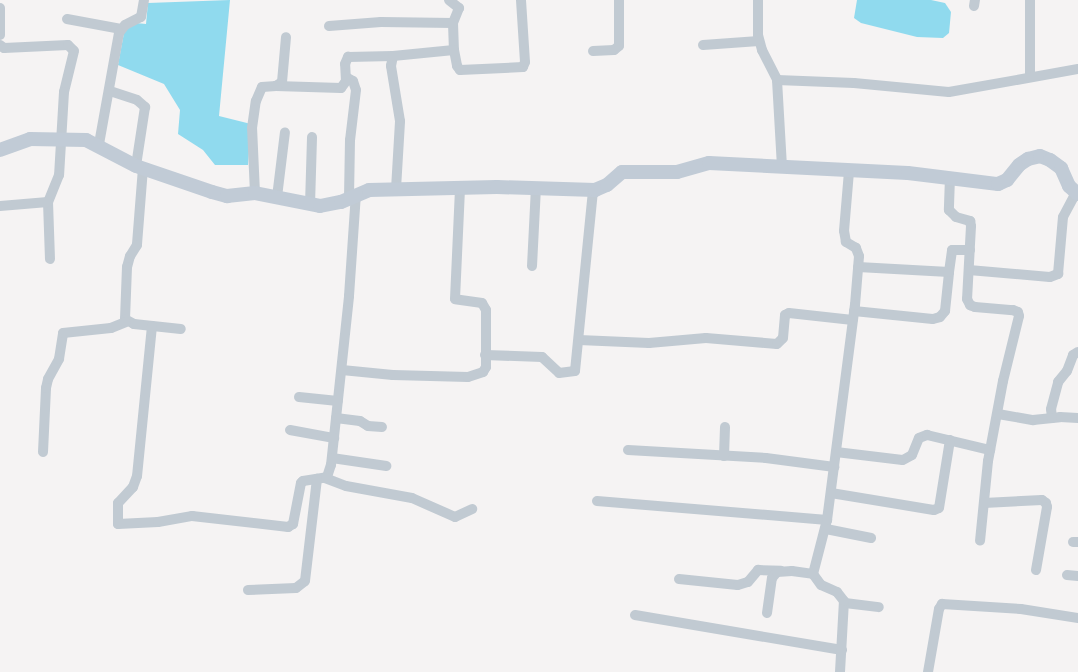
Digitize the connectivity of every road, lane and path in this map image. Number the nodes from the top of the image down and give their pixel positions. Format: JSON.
{"nodes":[{"id":1,"x":144,"y":0,"type":"edge"},
{"id":2,"x":449,"y":0,"type":"edge"},
{"id":3,"x":521,"y":0,"type":"edge"},
{"id":4,"x":618,"y":0,"type":"edge"},
{"id":5,"x":758,"y":0,"type":"edge"},
{"id":6,"x":1030,"y":0,"type":"edge"},
{"id":7,"x":0,"y":8,"type":"edge"},
{"id":8,"x":67,"y":19,"type":"dead end"},
{"id":9,"x":453,"y":23,"type":"junction"},
{"id":10,"x":330,"y":26,"type":"dead end"},
{"id":11,"x":121,"y":29,"type":"junction"},
{"id":12,"x":0,"y":35,"type":"edge"},
{"id":13,"x":286,"y":37,"type":"dead end"},
{"id":14,"x":759,"y":41,"type":"junction"},
{"id":15,"x":703,"y":45,"type":"dead end"},
{"id":16,"x":1,"y":49,"type":"edge"},
{"id":17,"x":454,"y":50,"type":"junction"},
{"id":18,"x":592,"y":51,"type":"dead end"},
{"id":19,"x":393,"y":56,"type":"junction"},
{"id":20,"x":1078,"y":69,"type":"edge"},
{"id":21,"x":346,"y":77,"type":"junction"},
{"id":22,"x":1030,"y":77,"type":"junction"},
{"id":23,"x":776,"y":80,"type":"junction"},
{"id":24,"x":276,"y":86,"type":"junction"},
{"id":25,"x":110,"y":91,"type":"junction"},
{"id":26,"x":284,"y":132,"type":"dead end"},
{"id":27,"x":312,"y":136,"type":"dead end"},
{"id":28,"x":60,"y":138,"type":"junction"},
{"id":29,"x":99,"y":144,"type":"junction"},
{"id":30,"x":0,"y":150,"type":"edge"},
{"id":31,"x":781,"y":158,"type":"junction"},
{"id":32,"x":139,"y":167,"type":"junction"},
{"id":33,"x":855,"y":171,"type":"junction"},
{"id":34,"x":950,"y":177,"type":"junction"},
{"id":35,"x":460,"y":187,"type":"junction"},
{"id":36,"x":536,"y":187,"type":"junction"},
{"id":37,"x":396,"y":189,"type":"junction"},
{"id":38,"x":593,"y":190,"type":"junction"},
{"id":39,"x":255,"y":193,"type":"junction"},
{"id":40,"x":1077,"y":193,"type":"edge"},
{"id":41,"x":352,"y":196,"type":"junction"},
{"id":42,"x":277,"y":197,"type":"junction"},
{"id":43,"x":48,"y":202,"type":"junction"},
{"id":44,"x":310,"y":205,"type":"junction"},
{"id":45,"x":0,"y":206,"type":"edge"},
{"id":46,"x":970,"y":250,"type":"junction"},
{"id":47,"x":50,"y":259,"type":"dead end"},
{"id":48,"x":532,"y":266,"type":"dead end"},
{"id":49,"x":861,"y":267,"type":"junction"},
{"id":50,"x":969,"y":270,"type":"junction"},
{"id":51,"x":949,"y":272,"type":"junction"},
{"id":52,"x":854,"y":315,"type":"junction"},
{"id":53,"x":126,"y":322,"type":"junction"},
{"id":54,"x":152,"y":326,"type":"junction"},
{"id":55,"x":181,"y":329,"type":"dead end"},
{"id":56,"x":579,"y":340,"type":"junction"},
{"id":57,"x":1078,"y":352,"type":"edge"},
{"id":58,"x":485,"y":355,"type":"junction"},
{"id":59,"x":342,"y":370,"type":"junction"},
{"id":60,"x":299,"y":397,"type":"dead end"},
{"id":61,"x":338,"y":401,"type":"junction"},
{"id":62,"x":998,"y":414,"type":"junction"},
{"id":63,"x":336,"y":418,"type":"junction"},
{"id":64,"x":1052,"y":418,"type":"junction"},
{"id":65,"x":1078,"y":418,"type":"edge"},
{"id":66,"x":726,"y":426,"type":"dead end"},
{"id":67,"x":382,"y":428,"type":"dead end"},
{"id":68,"x":290,"y":430,"type":"dead end"},
{"id":69,"x":334,"y":438,"type":"junction"},
{"id":70,"x":950,"y":440,"type":"junction"},
{"id":71,"x":628,"y":450,"type":"dead end"},
{"id":72,"x":990,"y":450,"type":"junction"},
{"id":73,"x":43,"y":452,"type":"dead end"},
{"id":74,"x":840,"y":452,"type":"junction"},
{"id":75,"x":724,"y":456,"type":"junction"},
{"id":76,"x":332,"y":458,"type":"junction"},
{"id":77,"x":386,"y":466,"type":"dead end"},
{"id":78,"x":834,"y":467,"type":"junction"},
{"id":79,"x":321,"y":479,"type":"junction"},
{"id":80,"x":831,"y":493,"type":"junction"},
{"id":81,"x":597,"y":501,"type":"dead end"},
{"id":82,"x":984,"y":503,"type":"junction"},
{"id":83,"x":472,"y":509,"type":"dead end"},
{"id":84,"x":826,"y":525,"type":"junction"},
{"id":85,"x":871,"y":538,"type":"dead end"},
{"id":86,"x":980,"y":541,"type":"dead end"},
{"id":87,"x":1036,"y":570,"type":"dead end"},
{"id":88,"x":781,"y":571,"type":"junction"},
{"id":89,"x":813,"y":574,"type":"junction"},
{"id":90,"x":1068,"y":575,"type":"dead end"},
{"id":91,"x":1078,"y":576,"type":"edge"},
{"id":92,"x":679,"y":579,"type":"dead end"},
{"id":93,"x":248,"y":590,"type":"dead end"},
{"id":94,"x":850,"y":604,"type":"junction"},
{"id":95,"x":879,"y":607,"type":"dead end"},
{"id":96,"x":767,"y":613,"type":"dead end"},
{"id":97,"x":635,"y":615,"type":"dead end"},
{"id":98,"x":1078,"y":618,"type":"edge"},
{"id":99,"x":842,"y":650,"type":"junction"},
{"id":100,"x":840,"y":672,"type":"edge"},
{"id":101,"x":928,"y":672,"type":"edge"}],
"edges":[{"from":1,"to":11,"type":"street"},
{"from":2,"to":9,"type":"street"},
{"from":3,"to":17,"type":"street"},
{"from":4,"to":18,"type":"street"},
{"from":5,"to":14,"type":"street"},
{"from":6,"to":22,"type":"street"},
{"from":7,"to":12,"type":"street"},
{"from":8,"to":11,"type":"street"},
{"from":9,"to":10,"type":"street"},
{"from":9,"to":17,"type":"street"},
{"from":11,"to":25,"type":"street"},
{"from":13,"to":24,"type":"street"},
{"from":14,"to":15,"type":"street"},
{"from":14,"to":23,"type":"street"},
{"from":16,"to":28,"type":"street"},
{"from":17,"to":19,"type":"street"},
{"from":19,"to":21,"type":"street"},
{"from":19,"to":37,"type":"street"},
{"from":20,"to":22,"type":"street"},
{"from":21,"to":24,"type":"street"},
{"from":21,"to":41,"type":"street"},
{"from":22,"to":23,"type":"street"},
{"from":23,"to":31,"type":"street"},
{"from":24,"to":39,"type":"street"},
{"from":25,"to":29,"type":"street"},
{"from":25,"to":32,"type":"street"},
{"from":26,"to":42,"type":"street"},
{"from":27,"to":44,"type":"street"},
{"from":28,"to":29,"type":"street"},
{"from":28,"to":30,"type":"street"},
{"from":28,"to":43,"type":"street"},
{"from":29,"to":32,"type":"street"},
{"from":31,"to":33,"type":"street"},
{"from":31,"to":38,"type":"street"},
{"from":32,"to":39,"type":"street"},
{"from":32,"to":53,"type":"street"},
{"from":33,"to":34,"type":"street"},
{"from":33,"to":49,"type":"street"},
{"from":34,"to":40,"type":"street"},
{"from":34,"to":46,"type":"street"},
{"from":35,"to":36,"type":"street"},
{"from":35,"to":37,"type":"street"},
{"from":35,"to":58,"type":"street"},
{"from":36,"to":38,"type":"street"},
{"from":36,"to":48,"type":"street"},
{"from":37,"to":41,"type":"street"},
{"from":38,"to":56,"type":"street"},
{"from":39,"to":42,"type":"street"},
{"from":40,"to":50,"type":"street"},
{"from":41,"to":44,"type":"street"},
{"from":41,"to":59,"type":"street"},
{"from":42,"to":44,"type":"street"},
{"from":43,"to":45,"type":"street"},
{"from":43,"to":47,"type":"street"},
{"from":46,"to":50,"type":"street"},
{"from":46,"to":51,"type":"street"},
{"from":49,"to":51,"type":"street"},
{"from":49,"to":52,"type":"street"},
{"from":50,"to":62,"type":"street"},
{"from":51,"to":52,"type":"street"},
{"from":52,"to":56,"type":"street"},
{"from":52,"to":74,"type":"street"},
{"from":53,"to":54,"type":"street"},
{"from":53,"to":73,"type":"street"},
{"from":54,"to":55,"type":"street"},
{"from":54,"to":79,"type":"street"},
{"from":56,"to":58,"type":"street"},
{"from":57,"to":64,"type":"street"},
{"from":58,"to":59,"type":"street"},
{"from":59,"to":61,"type":"street"},
{"from":60,"to":61,"type":"street"},
{"from":61,"to":63,"type":"street"},
{"from":62,"to":64,"type":"street"},
{"from":62,"to":72,"type":"street"},
{"from":63,"to":67,"type":"street"},
{"from":63,"to":69,"type":"street"},
{"from":64,"to":65,"type":"street"},
{"from":66,"to":75,"type":"street"},
{"from":68,"to":69,"type":"street"},
{"from":69,"to":76,"type":"street"},
{"from":70,"to":72,"type":"street"},
{"from":70,"to":74,"type":"street"},
{"from":70,"to":80,"type":"street"},
{"from":71,"to":75,"type":"street"},
{"from":72,"to":82,"type":"street"},
{"from":74,"to":78,"type":"street"},
{"from":75,"to":78,"type":"street"},
{"from":76,"to":77,"type":"street"},
{"from":76,"to":79,"type":"street"},
{"from":78,"to":80,"type":"street"},
{"from":79,"to":83,"type":"street"},
{"from":79,"to":93,"type":"street"},
{"from":80,"to":84,"type":"street"},
{"from":81,"to":84,"type":"street"},
{"from":82,"to":86,"type":"street"},
{"from":82,"to":87,"type":"street"},
{"from":84,"to":85,"type":"street"},
{"from":84,"to":89,"type":"street"},
{"from":88,"to":89,"type":"street"},
{"from":88,"to":92,"type":"street"},
{"from":88,"to":96,"type":"street"},
{"from":89,"to":94,"type":"street"},
{"from":90,"to":91,"type":"street"},
{"from":94,"to":95,"type":"street"},
{"from":94,"to":99,"type":"street"},
{"from":97,"to":99,"type":"street"},
{"from":98,"to":101,"type":"street"},
{"from":99,"to":100,"type":"street"}]}
